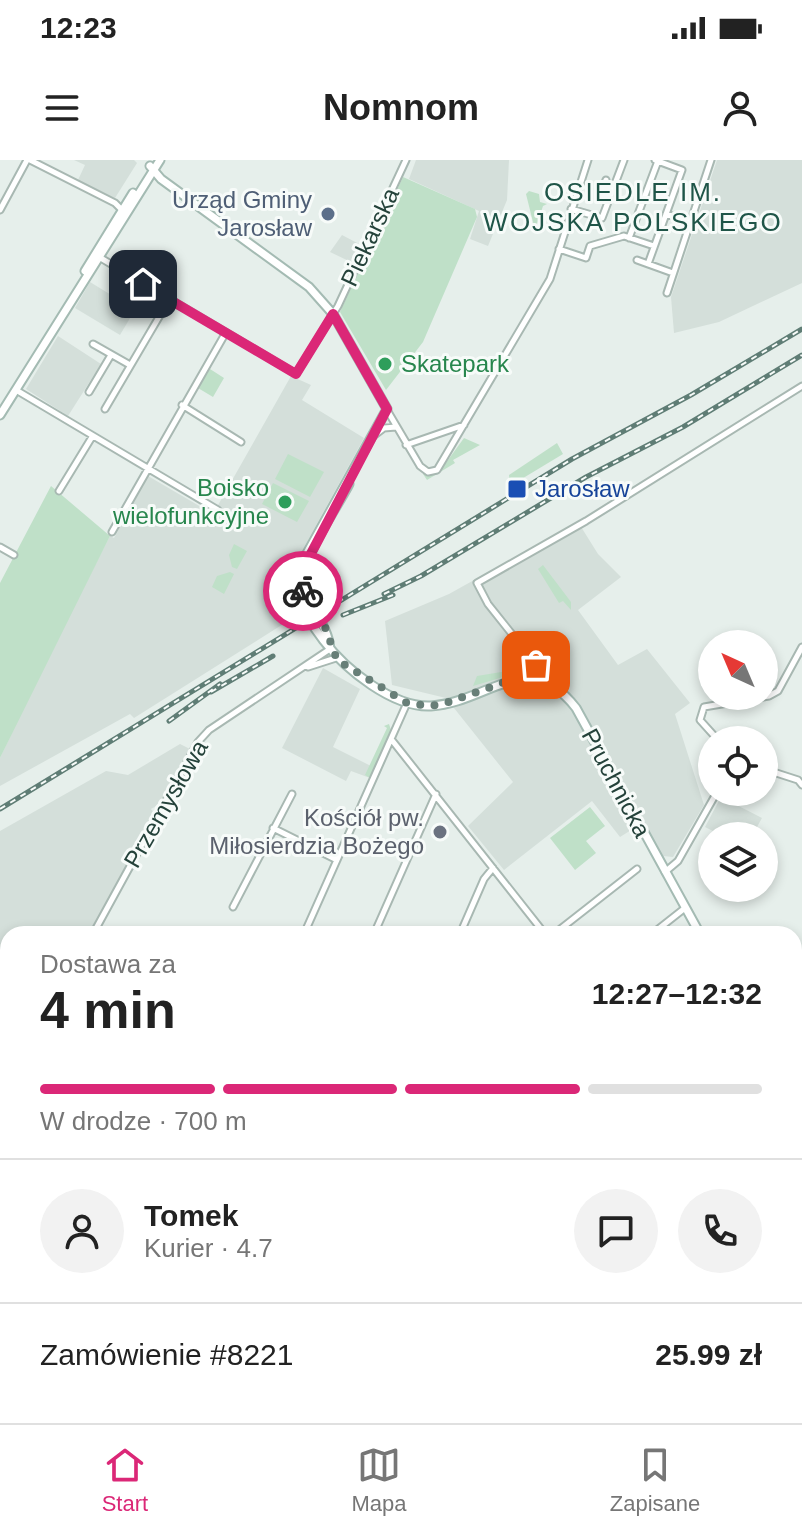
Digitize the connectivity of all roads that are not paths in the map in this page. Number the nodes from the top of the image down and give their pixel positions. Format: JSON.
{"nodes":[{"id":1,"x":28,"y":160,"type":"edge"},
{"id":2,"x":406,"y":160,"type":"edge"},
{"id":3,"x":588,"y":160,"type":"edge"},
{"id":4,"x":624,"y":160,"type":"edge"},
{"id":5,"x":711,"y":160,"type":"edge"},
{"id":6,"x":656,"y":161,"type":"edge"},
{"id":7,"x":153,"y":163,"type":"edge"},
{"id":8,"x":606,"y":180,"type":"dead end"},
{"id":9,"x":613,"y":188,"type":"junction"},
{"id":10,"x":571,"y":209,"type":"junction"},
{"id":11,"x":0,"y":210,"type":"edge"},
{"id":12,"x":122,"y":210,"type":"junction"},
{"id":13,"x":666,"y":214,"type":"junction"},
{"id":14,"x":691,"y":222,"type":"junction"},
{"id":15,"x":629,"y":238,"type":"junction"},
{"id":16,"x":654,"y":246,"type":"junction"},
{"id":17,"x":559,"y":249,"type":"junction"},
{"id":18,"x":99,"y":257,"type":"junction"},
{"id":19,"x":637,"y":260,"type":"dead end"},
{"id":20,"x":648,"y":264,"type":"junction"},
{"id":21,"x":673,"y":273,"type":"junction"},
{"id":22,"x":667,"y":293,"type":"dead end"},
{"id":23,"x":169,"y":300,"type":"junction"},
{"id":24,"x":333,"y":314,"type":"junction"},
{"id":25,"x":61,"y":315,"type":"junction"},
{"id":26,"x":225,"y":334,"type":"junction"},
{"id":27,"x":93,"y":344,"type":"dead end"},
{"id":28,"x":111,"y":355,"type":"junction"},
{"id":29,"x":130,"y":366,"type":"junction"},
{"id":30,"x":802,"y":386,"type":"edge"},
{"id":31,"x":15,"y":390,"type":"junction"},
{"id":32,"x":89,"y":392,"type":"dead end"},
{"id":33,"x":182,"y":405,"type":"junction"},
{"id":34,"x":105,"y":409,"type":"dead end"},
{"id":35,"x":387,"y":409,"type":"junction"},
{"id":36,"x":0,"y":415,"type":"edge"},
{"id":37,"x":465,"y":425,"type":"junction"},
{"id":38,"x":396,"y":427,"type":"junction"},
{"id":39,"x":92,"y":437,"type":"junction"},
{"id":40,"x":372,"y":437,"type":"junction"},
{"id":41,"x":241,"y":442,"type":"dead end"},
{"id":42,"x":406,"y":445,"type":"junction"},
{"id":43,"x":145,"y":468,"type":"junction"},
{"id":44,"x":59,"y":491,"type":"dead end"},
{"id":45,"x":218,"y":510,"type":"dead end"},
{"id":46,"x":112,"y":532,"type":"dead end"},
{"id":47,"x":0,"y":547,"type":"edge"},
{"id":48,"x":14,"y":555,"type":"dead end"},
{"id":49,"x":802,"y":647,"type":"edge"},
{"id":50,"x":330,"y":649,"type":"junction"},
{"id":51,"x":336,"y":658,"type":"junction"},
{"id":52,"x":303,"y":669,"type":"junction"},
{"id":53,"x":531,"y":679,"type":"junction"},
{"id":54,"x":407,"y":703,"type":"junction"},
{"id":55,"x":705,"y":726,"type":"edge"},
{"id":56,"x":391,"y":739,"type":"junction"},
{"id":57,"x":778,"y":773,"type":"edge"},
{"id":58,"x":801,"y":780,"type":"edge"},
{"id":59,"x":292,"y":794,"type":"dead end"},
{"id":60,"x":436,"y":794,"type":"junction"},
{"id":61,"x":709,"y":806,"type":"edge"},
{"id":62,"x":273,"y":828,"type":"junction"},
{"id":63,"x":337,"y":860,"type":"junction"},
{"id":64,"x":493,"y":868,"type":"junction"},
{"id":65,"x":637,"y":869,"type":"dead end"},
{"id":66,"x":665,"y":872,"type":"junction"},
{"id":67,"x":233,"y":907,"type":"dead end"},
{"id":68,"x":685,"y":908,"type":"junction"},
{"id":69,"x":97,"y":926,"type":"edge"},
{"id":70,"x":308,"y":926,"type":"edge"},
{"id":71,"x":378,"y":926,"type":"edge"},
{"id":72,"x":463,"y":926,"type":"edge"},
{"id":73,"x":539,"y":926,"type":"edge"},
{"id":74,"x":564,"y":926,"type":"edge"},
{"id":75,"x":662,"y":926,"type":"edge"},
{"id":76,"x":695,"y":926,"type":"edge"}],
"edges":[{"from":1,"to":11,"type":"street"},
{"from":1,"to":12,"type":"street"},
{"from":2,"to":24,"type":"street","name":"Piekarska"},
{"from":3,"to":10,"type":"street"},
{"from":4,"to":9,"type":"street"},
{"from":5,"to":14,"type":"street"},
{"from":6,"to":13,"type":"street"},
{"from":6,"to":15,"type":"street"},
{"from":7,"to":12,"type":"main road"},
{"from":7,"to":18,"type":"main road"},
{"from":7,"to":24,"type":"main road"},
{"from":8,"to":9,"type":"street"},
{"from":9,"to":10,"type":"street"},
{"from":10,"to":17,"type":"street"},
{"from":12,"to":25,"type":"main road"},
{"from":13,"to":14,"type":"street"},
{"from":13,"to":16,"type":"street"},
{"from":14,"to":21,"type":"street"},
{"from":15,"to":16,"type":"street"},
{"from":15,"to":17,"type":"street"},
{"from":16,"to":20,"type":"street"},
{"from":17,"to":37,"type":"street"},
{"from":18,"to":23,"type":"street"},
{"from":18,"to":25,"type":"main road"},
{"from":19,"to":20,"type":"street"},
{"from":20,"to":21,"type":"street"},
{"from":21,"to":22,"type":"street"},
{"from":23,"to":26,"type":"street"},
{"from":23,"to":29,"type":"street"},
{"from":24,"to":26,"type":"street","name":"Piekarska"},
{"from":24,"to":35,"type":"main road"},
{"from":25,"to":31,"type":"main road"},
{"from":26,"to":33,"type":"street"},
{"from":27,"to":28,"type":"street"},
{"from":28,"to":29,"type":"street"},
{"from":28,"to":32,"type":"street"},
{"from":29,"to":34,"type":"street"},
{"from":30,"to":53,"type":"street"},
{"from":31,"to":36,"type":"main road"},
{"from":31,"to":39,"type":"street"},
{"from":33,"to":41,"type":"street"},
{"from":33,"to":43,"type":"street"},
{"from":35,"to":38,"type":"street"},
{"from":35,"to":40,"type":"main road"},
{"from":37,"to":42,"type":"street"},
{"from":37,"to":42,"type":"street"},
{"from":38,"to":40,"type":"street"},
{"from":38,"to":42,"type":"street"},
{"from":39,"to":43,"type":"street"},
{"from":39,"to":44,"type":"street"},
{"from":40,"to":50,"type":"main road"},
{"from":43,"to":45,"type":"street"},
{"from":43,"to":46,"type":"street"},
{"from":47,"to":48,"type":"street"},
{"from":49,"to":55,"type":"street"},
{"from":50,"to":51,"type":"main road"},
{"from":50,"to":52,"type":"street"},
{"from":51,"to":52,"type":"street"},
{"from":51,"to":54,"type":"main road"},
{"from":52,"to":69,"type":"street","name":"Przemysłowa"},
{"from":53,"to":54,"type":"main road"},
{"from":53,"to":66,"type":"main road","name":"Pruchnicka"},
{"from":54,"to":56,"type":"street"},
{"from":56,"to":60,"type":"street"},
{"from":56,"to":63,"type":"street"},
{"from":57,"to":58,"type":"street"},
{"from":59,"to":62,"type":"street"},
{"from":60,"to":64,"type":"street"},
{"from":60,"to":71,"type":"street"},
{"from":61,"to":66,"type":"street"},
{"from":62,"to":63,"type":"street"},
{"from":62,"to":67,"type":"street"},
{"from":63,"to":70,"type":"street"},
{"from":64,"to":72,"type":"street"},
{"from":64,"to":73,"type":"street"},
{"from":65,"to":74,"type":"street"},
{"from":66,"to":68,"type":"main road","name":"Pruchnicka"},
{"from":68,"to":75,"type":"street"},
{"from":68,"to":76,"type":"main road","name":"Pruchnicka"}]}
